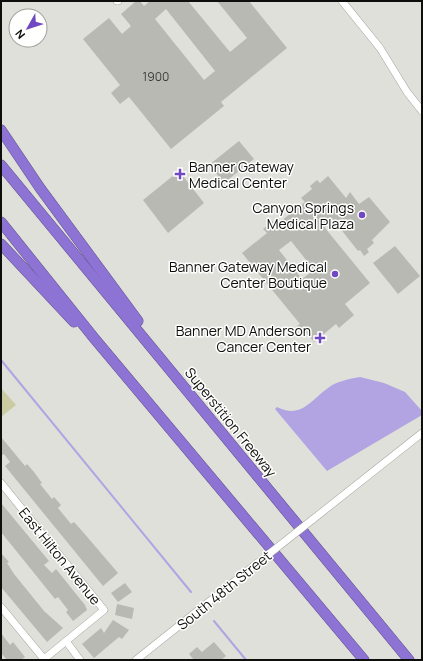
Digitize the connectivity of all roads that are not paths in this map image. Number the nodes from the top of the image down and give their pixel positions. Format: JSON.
{"nodes":[{"id":1,"x":342,"y":1,"type":"edge"},
{"id":2,"x":422,"y":111,"type":"edge"},
{"id":3,"x":1,"y":130,"type":"edge"},
{"id":4,"x":1,"y":164,"type":"edge"},
{"id":5,"x":1,"y":222,"type":"edge"},
{"id":6,"x":1,"y":244,"type":"edge"},
{"id":7,"x":94,"y":338,"type":"junction"},
{"id":8,"x":204,"y":411,"type":"junction"},
{"id":9,"x":422,"y":433,"type":"edge"},
{"id":10,"x":1,"y":483,"type":"edge"},
{"id":11,"x":1,"y":606,"type":"edge"},
{"id":12,"x":66,"y":641,"type":"junction"},
{"id":13,"x":43,"y":660,"type":"edge"},
{"id":14,"x":80,"y":660,"type":"edge"},
{"id":15,"x":136,"y":660,"type":"edge"},
{"id":16,"x":363,"y":660,"type":"edge"},
{"id":17,"x":409,"y":660,"type":"edge"}],
"edges":[{"from":1,"to":2,"type":"street"},
{"from":3,"to":8,"type":"highway"},
{"from":4,"to":8,"type":"highway","name":"Superstition Freeway"},
{"from":5,"to":7,"type":"highway"},
{"from":6,"to":7,"type":"highway"},
{"from":7,"to":16,"type":"highway"},
{"from":8,"to":17,"type":"highway","name":"Superstition Freeway"},
{"from":9,"to":15,"type":"street","name":"South 48th Street","bridge":true},
{"from":10,"to":12,"type":"street","name":"East Hilton Avenue"},
{"from":11,"to":13,"type":"street"},
{"from":12,"to":13,"type":"street"},
{"from":12,"to":14,"type":"street"}]}
